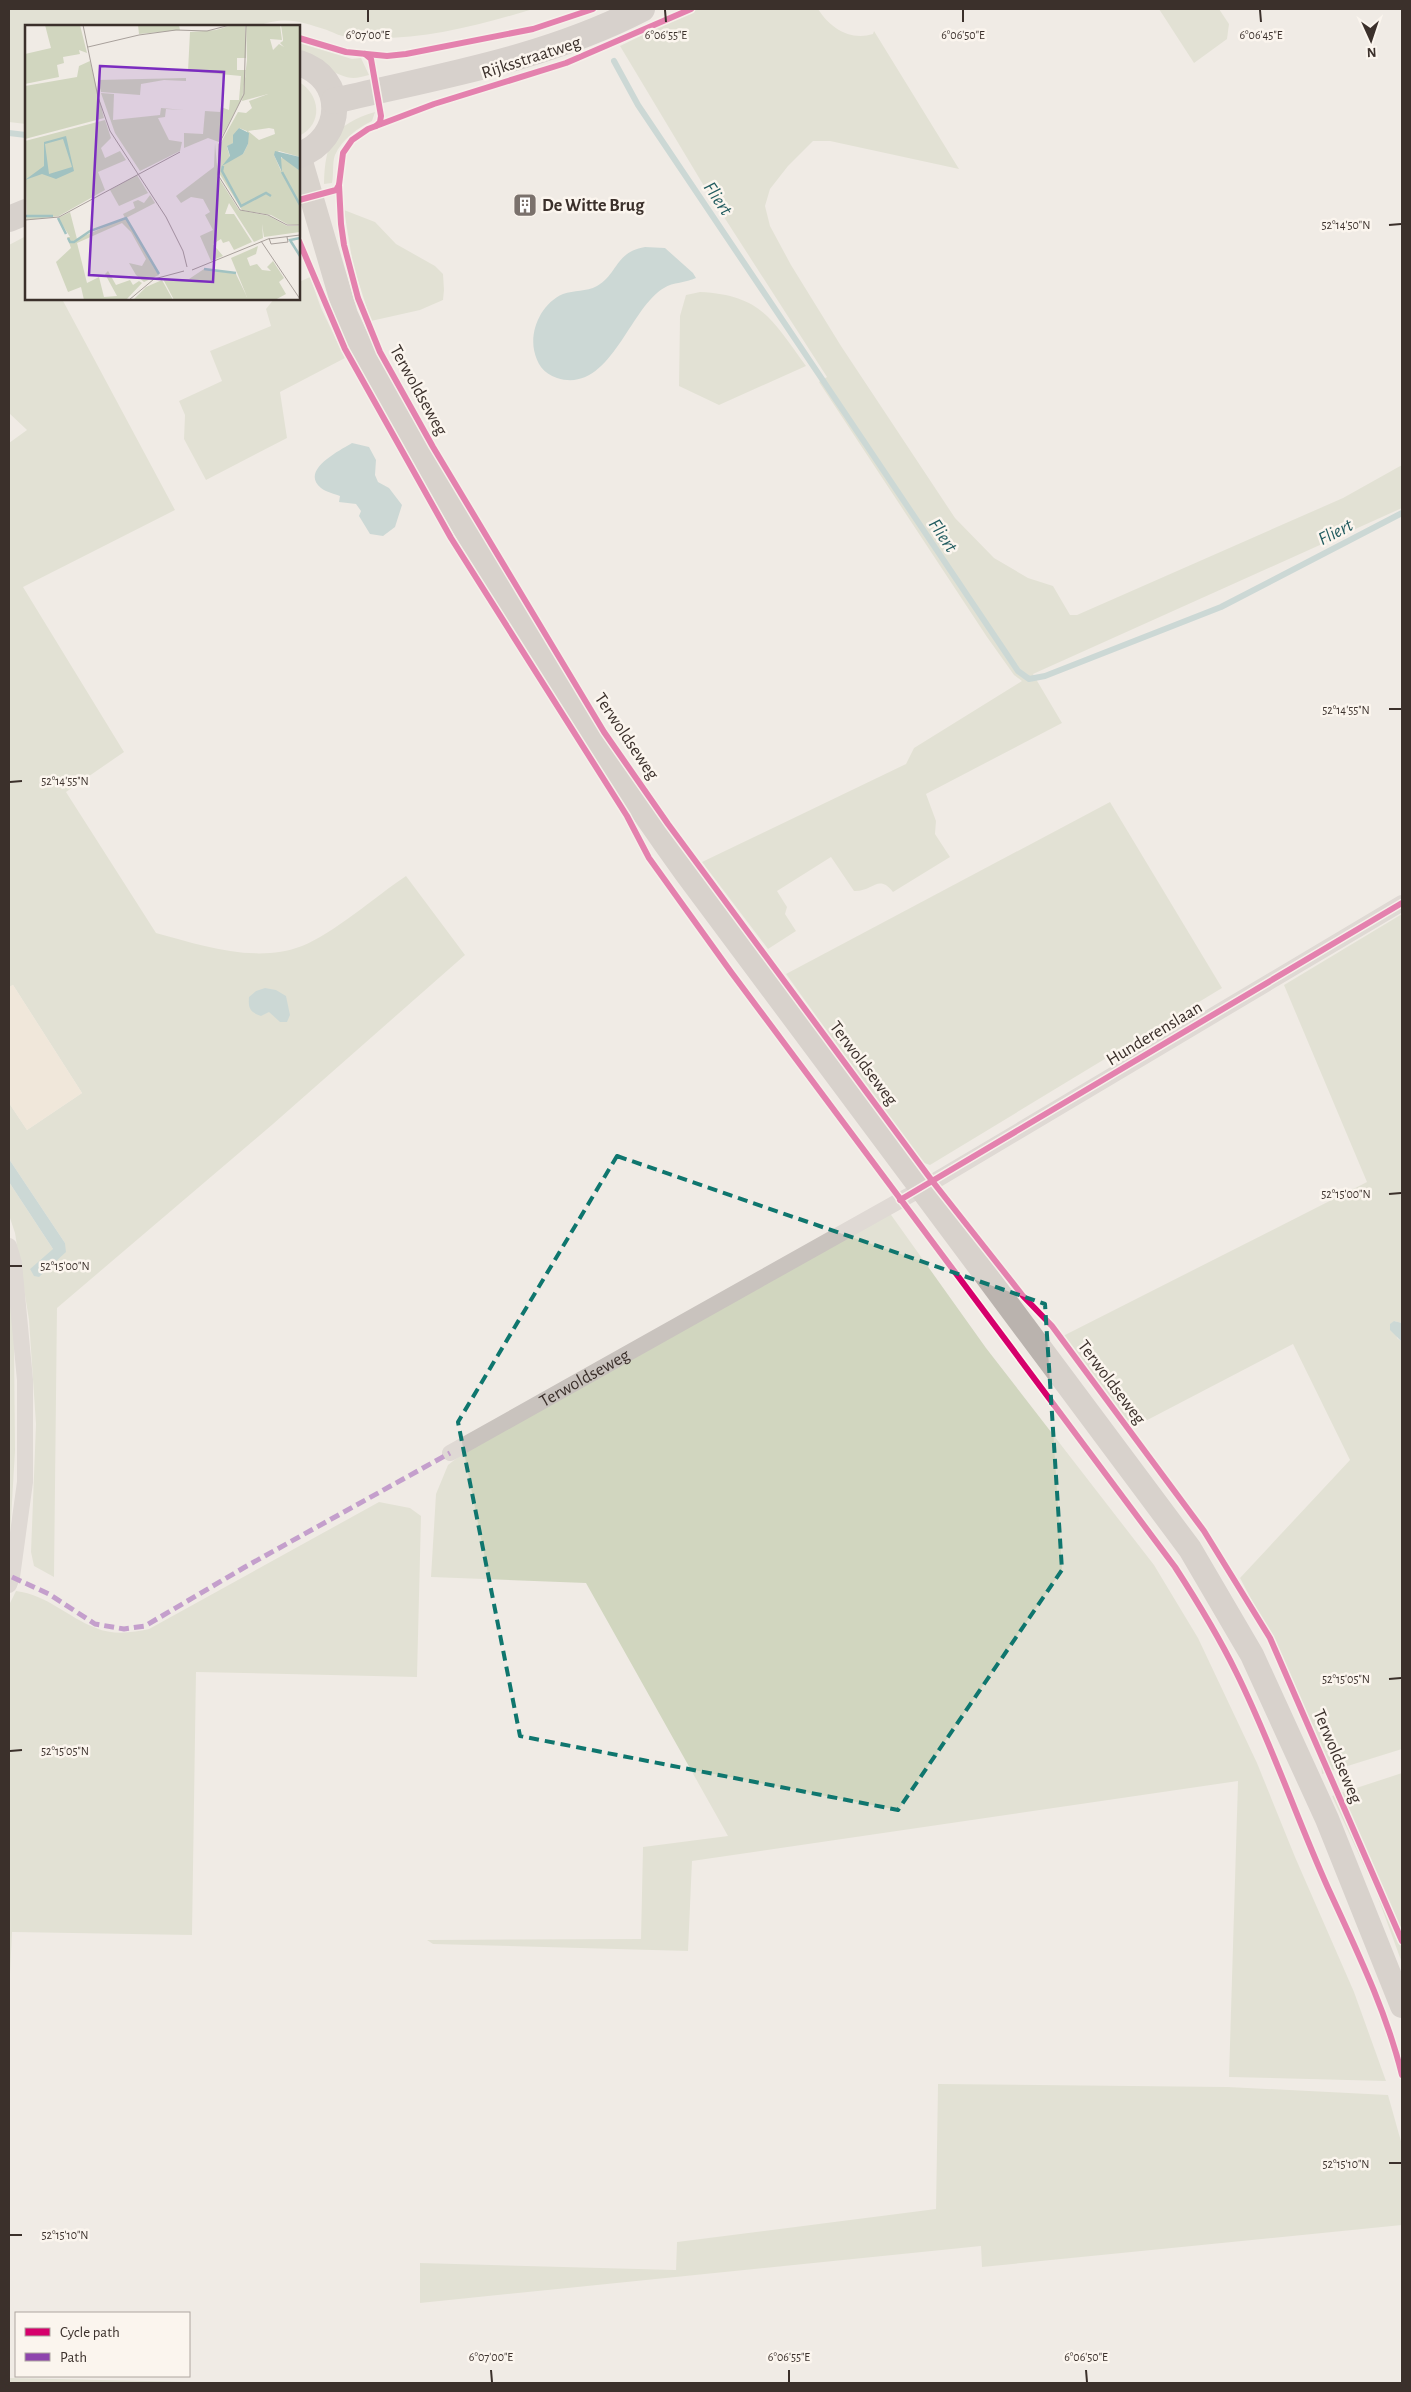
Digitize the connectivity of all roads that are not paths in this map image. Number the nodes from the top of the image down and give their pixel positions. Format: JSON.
{"nodes":[{"id":1,"x":642,"y":9,"type":"edge"},
{"id":2,"x":300,"y":63,"type":"edge"},
{"id":3,"x":334,"y":101,"type":"junction"},
{"id":4,"x":300,"y":154,"type":"edge"},
{"id":5,"x":300,"y":158,"type":"edge"},
{"id":6,"x":25,"y":212,"type":"edge"},
{"id":7,"x":9,"y":220,"type":"edge"},
{"id":8,"x":1402,"y":903,"type":"edge"},
{"id":9,"x":921,"y":1188,"type":"junction"},
{"id":10,"x":9,"y":1246,"type":"edge"},
{"id":11,"x":450,"y":1453,"type":"dead end"},
{"id":12,"x":9,"y":1585,"type":"edge"},
{"id":13,"x":1402,"y":2006,"type":"edge"}],
"edges":[{"from":1,"to":3,"type":"main road","name":"Rijksstraatweg"},
{"from":2,"to":3,"type":"main road"},
{"from":3,"to":4,"type":"main road"},
{"from":5,"to":9,"type":"main road","name":"Terwoldseweg"},
{"from":6,"to":7,"type":"main road"},
{"from":8,"to":9,"type":"street","name":"Hunderenslaan"},
{"from":9,"to":11,"type":"street","name":"Terwoldseweg"},
{"from":9,"to":13,"type":"main road","name":"Terwoldseweg"},
{"from":10,"to":12,"type":"street"}]}
